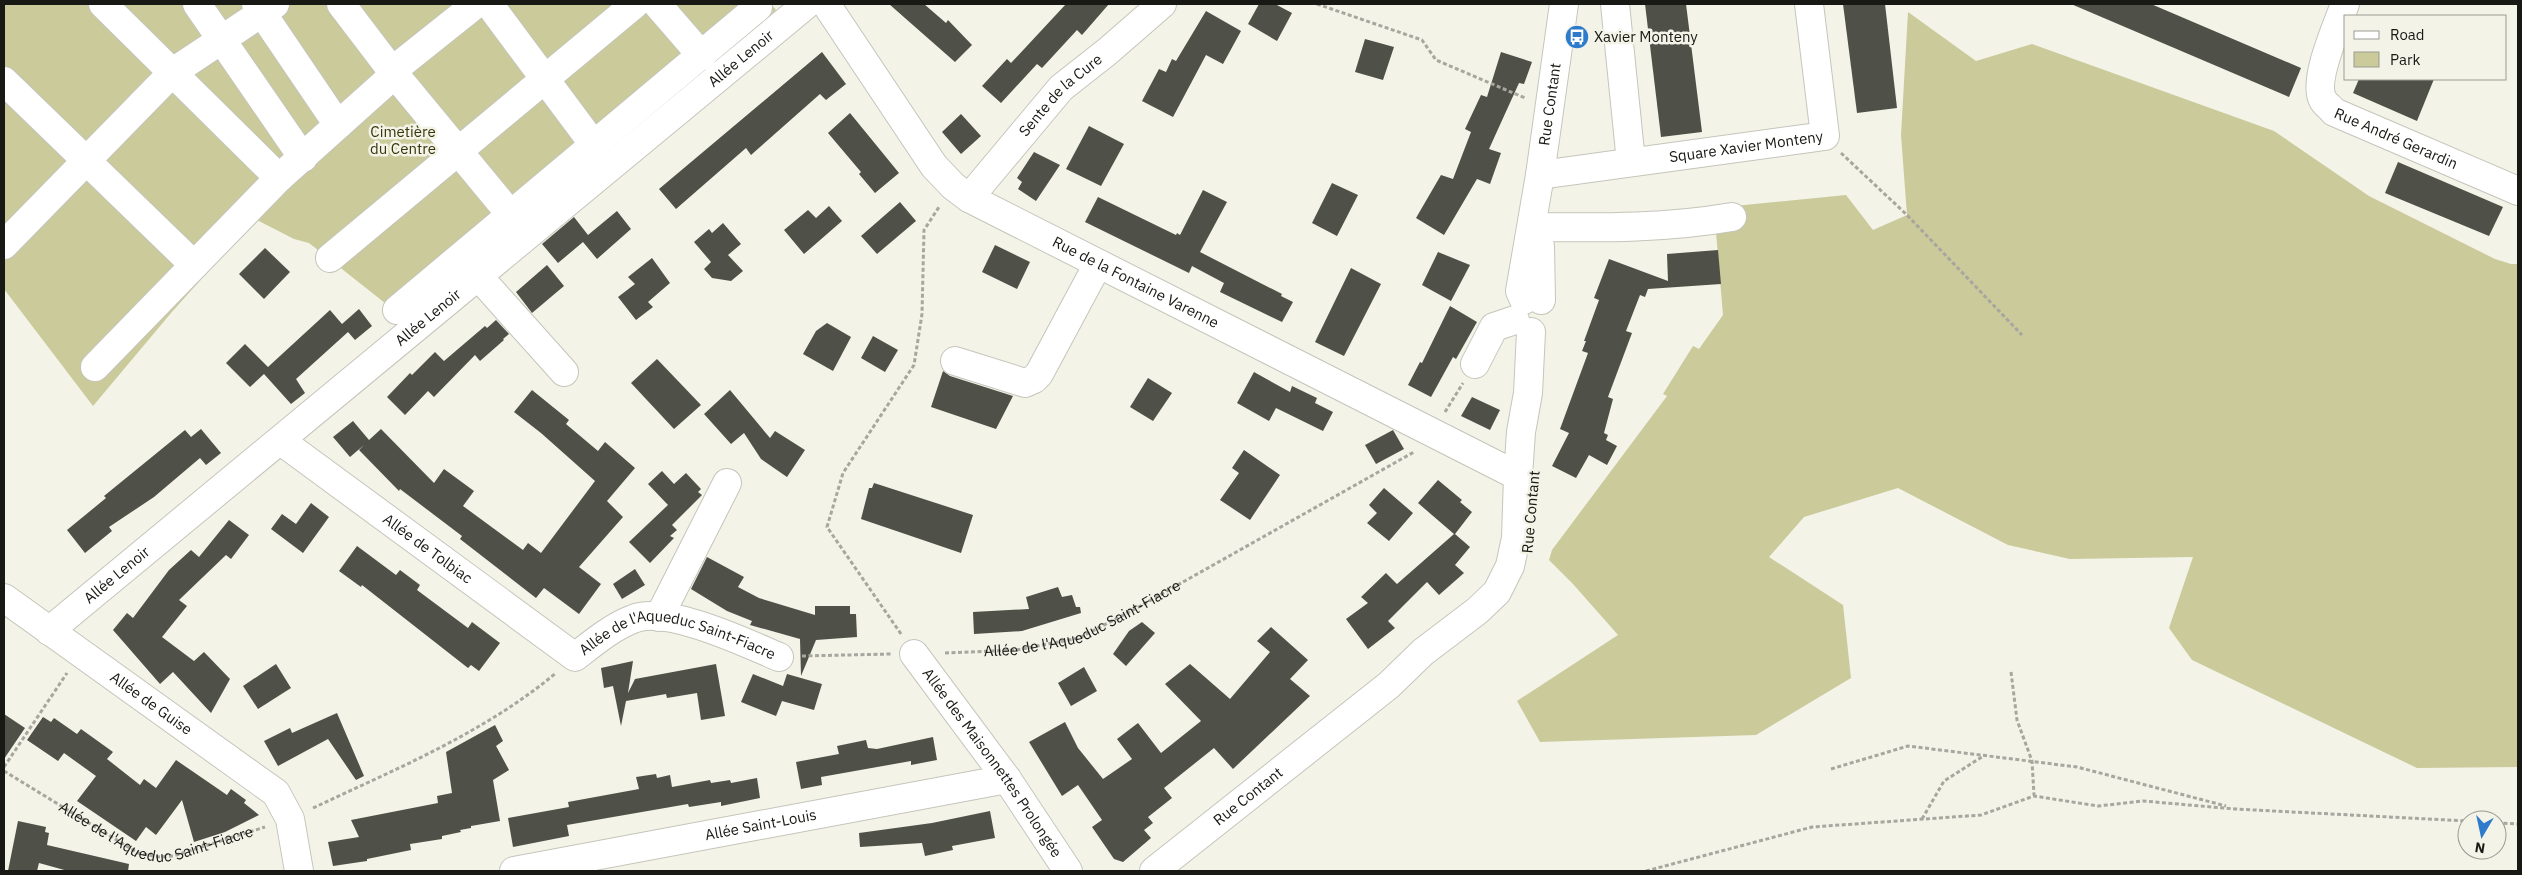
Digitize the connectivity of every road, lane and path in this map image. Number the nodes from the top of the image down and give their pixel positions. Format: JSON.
{"nodes":[{"id":1,"x":103,"y":4,"type":"edge"},
{"id":2,"x":197,"y":4,"type":"edge"},
{"id":3,"x":341,"y":4,"type":"edge"},
{"id":4,"x":476,"y":4,"type":"edge"},
{"id":5,"x":489,"y":4,"type":"edge"},
{"id":6,"x":635,"y":4,"type":"edge"},
{"id":7,"x":657,"y":4,"type":"edge"},
{"id":8,"x":807,"y":4,"type":"edge"},
{"id":9,"x":826,"y":4,"type":"edge"},
{"id":10,"x":1162,"y":4,"type":"edge"},
{"id":11,"x":1317,"y":4,"type":"edge"},
{"id":12,"x":1564,"y":4,"type":"edge"},
{"id":13,"x":1615,"y":4,"type":"edge"},
{"id":14,"x":1809,"y":4,"type":"edge"},
{"id":15,"x":2345,"y":4,"type":"edge"},
{"id":16,"x":265,"y":7,"type":"edge"},
{"id":17,"x":758,"y":7,"type":"dead end"},
{"id":18,"x":222,"y":40,"type":"junction"},
{"id":19,"x":702,"y":56,"type":"junction"},
{"id":20,"x":392,"y":71,"type":"junction"},
{"id":21,"x":174,"y":72,"type":"junction"},
{"id":22,"x":545,"y":80,"type":"junction"},
{"id":23,"x":4,"y":81,"type":"edge"},
{"id":24,"x":1550,"y":105,"type":"junction"},
{"id":25,"x":338,"y":125,"type":"junction"},
{"id":26,"x":1824,"y":136,"type":"junction"},
{"id":27,"x":604,"y":137,"type":"junction"},
{"id":28,"x":459,"y":152,"type":"junction"},
{"id":29,"x":303,"y":158,"type":"junction"},
{"id":30,"x":86,"y":161,"type":"junction"},
{"id":31,"x":1631,"y":162,"type":"junction"},
{"id":32,"x":1552,"y":173,"type":"junction"},
{"id":33,"x":280,"y":178,"type":"junction"},
{"id":34,"x":2518,"y":191,"type":"edge"},
{"id":35,"x":961,"y":192,"type":"junction"},
{"id":36,"x":511,"y":215,"type":"junction"},
{"id":37,"x":1732,"y":217,"type":"dead end"},
{"id":38,"x":1540,"y":227,"type":"junction"},
{"id":39,"x":4,"y":245,"type":"edge"},
{"id":40,"x":330,"y":258,"type":"dead end"},
{"id":41,"x":1098,"y":264,"type":"junction"},
{"id":42,"x":194,"y":265,"type":"junction"},
{"id":43,"x":479,"y":277,"type":"junction"},
{"id":44,"x":397,"y":310,"type":"dead end"},
{"id":45,"x":1528,"y":313,"type":"junction"},
{"id":46,"x":2022,"y":335,"type":"dead end"},
{"id":47,"x":955,"y":362,"type":"dead end"},
{"id":48,"x":1474,"y":364,"type":"joint"},
{"id":49,"x":95,"y":367,"type":"dead end"},
{"id":50,"x":564,"y":372,"type":"dead end"},
{"id":51,"x":1528,"y":393,"type":"junction"},
{"id":52,"x":1432,"y":434,"type":"junction"},
{"id":53,"x":280,"y":442,"type":"junction"},
{"id":54,"x":1518,"y":476,"type":"junction"},
{"id":55,"x":727,"y":484,"type":"dead end"},
{"id":56,"x":4,"y":598,"type":"edge"},
{"id":57,"x":659,"y":617,"type":"junction"},
{"id":58,"x":49,"y":631,"type":"junction"},
{"id":59,"x":80,"y":654,"type":"junction"},
{"id":60,"x":914,"y":654,"type":"junction"},
{"id":61,"x":576,"y":657,"type":"junction"},
{"id":62,"x":779,"y":657,"type":"joint"},
{"id":63,"x":2011,"y":672,"type":"dead end"},
{"id":64,"x":1389,"y":685,"type":"junction"},
{"id":65,"x":1985,"y":755,"type":"junction"},
{"id":66,"x":2032,"y":761,"type":"junction"},
{"id":67,"x":4,"y":766,"type":"edge"},
{"id":68,"x":1831,"y":769,"type":"dead end"},
{"id":69,"x":4,"y":771,"type":"edge"},
{"id":70,"x":1006,"y":778,"type":"junction"},
{"id":71,"x":2034,"y":796,"type":"junction"},
{"id":72,"x":2235,"y":808,"type":"junction"},
{"id":73,"x":290,"y":818,"type":"junction"},
{"id":74,"x":1922,"y":820,"type":"junction"},
{"id":75,"x":2457,"y":820,"type":"edge"},
{"id":76,"x":299,"y":871,"type":"edge"},
{"id":77,"x":514,"y":871,"type":"edge"},
{"id":78,"x":1068,"y":871,"type":"edge"},
{"id":79,"x":1154,"y":871,"type":"edge"},
{"id":80,"x":1646,"y":871,"type":"edge"}],
"edges":[{"from":1,"to":21,"type":"street"},
{"from":2,"to":18,"type":"street"},
{"from":3,"to":20,"type":"street"},
{"from":4,"to":20,"type":"street"},
{"from":5,"to":22,"type":"street"},
{"from":6,"to":22,"type":"street"},
{"from":7,"to":19,"type":"street"},
{"from":8,"to":43,"type":"street","name":"Allée Lenoir"},
{"from":9,"to":35,"type":"street","name":"Rue de la Fontaine Varenne"},
{"from":10,"to":35,"type":"street","name":"Sente de la Cure"},
{"from":11,"to":24,"type":"path"},
{"from":12,"to":24,"type":"street","name":"Rue Contant"},
{"from":13,"to":31,"type":"street"},
{"from":14,"to":26,"type":"street","name":"Square Xavier Monteny"},
{"from":15,"to":34,"type":"street","name":"Rue André Gerardin"},
{"from":16,"to":18,"type":"street"},
{"from":16,"to":25,"type":"street"},
{"from":17,"to":19,"type":"street"},
{"from":18,"to":21,"type":"street"},
{"from":18,"to":29,"type":"street"},
{"from":19,"to":27,"type":"street"},
{"from":20,"to":25,"type":"street"},
{"from":20,"to":28,"type":"street"},
{"from":21,"to":30,"type":"street"},
{"from":21,"to":33,"type":"street"},
{"from":22,"to":27,"type":"street"},
{"from":22,"to":28,"type":"street"},
{"from":23,"to":30,"type":"street"},
{"from":24,"to":32,"type":"street","name":"Rue Contant"},
{"from":25,"to":29,"type":"street"},
{"from":26,"to":31,"type":"street","name":"Square Xavier Monteny"},
{"from":26,"to":46,"type":"path"},
{"from":27,"to":36,"type":"street"},
{"from":28,"to":36,"type":"street"},
{"from":28,"to":40,"type":"street"},
{"from":29,"to":33,"type":"street"},
{"from":30,"to":39,"type":"street"},
{"from":30,"to":42,"type":"street"},
{"from":31,"to":32,"type":"street","name":"Square Xavier Monteny"},
{"from":32,"to":38,"type":"street","name":"Rue Contant"},
{"from":32,"to":45,"type":"street","name":"Rue Contant"},
{"from":33,"to":42,"type":"street"},
{"from":35,"to":41,"type":"street","name":"Rue de la Fontaine Varenne"},
{"from":35,"to":60,"type":"path"},
{"from":36,"to":44,"type":"street"},
{"from":37,"to":38,"type":"street"},
{"from":38,"to":45,"type":"street","name":"Rue Contant"},
{"from":41,"to":47,"type":"street"},
{"from":41,"to":52,"type":"street","name":"Rue de la Fontaine Varenne"},
{"from":42,"to":49,"type":"street"},
{"from":43,"to":50,"type":"street"},
{"from":43,"to":53,"type":"street","name":"Allée Lenoir"},
{"from":45,"to":48,"type":"street"},
{"from":45,"to":51,"type":"street","name":"Rue Contant"},
{"from":48,"to":52,"type":"path","name":"Allée de l'Aqueduc Saint-Fiacre"},
{"from":51,"to":54,"type":"street","name":"Rue Contant"},
{"from":51,"to":64,"type":"street","name":"Rue Contant"},
{"from":52,"to":54,"type":"street","name":"Rue de la Fontaine Varenne"},
{"from":52,"to":60,"type":"path","name":"Allée de l'Aqueduc Saint-Fiacre"},
{"from":53,"to":58,"type":"street","name":"Allée Lenoir"},
{"from":53,"to":61,"type":"street","name":"Allée de Tolbiac"},
{"from":54,"to":64,"type":"street","name":"Rue Contant"},
{"from":55,"to":57,"type":"street"},
{"from":56,"to":58,"type":"street","name":"Allée de Guise"},
{"from":57,"to":61,"type":"street","name":"Allée de l'Aqueduc Saint-Fiacre"},
{"from":57,"to":62,"type":"street","name":"Allée de l'Aqueduc Saint-Fiacre"},
{"from":58,"to":59,"type":"street","name":"Allée de Guise"},
{"from":59,"to":67,"type":"path"},
{"from":59,"to":73,"type":"street","name":"Allée de Guise"},
{"from":60,"to":62,"type":"path","name":"Allée de l'Aqueduc Saint-Fiacre"},
{"from":60,"to":70,"type":"street","name":"Allée des Maisonnettes Prolongée"},
{"from":61,"to":73,"type":"path","name":"Allée de l'Aqueduc Saint-Fiacre"},
{"from":63,"to":66,"type":"path"},
{"from":64,"to":79,"type":"street","name":"Rue Contant"},
{"from":65,"to":66,"type":"path"},
{"from":65,"to":68,"type":"path"},
{"from":65,"to":74,"type":"path"},
{"from":66,"to":71,"type":"path"},
{"from":66,"to":72,"type":"path"},
{"from":69,"to":73,"type":"path","name":"Allée de l'Aqueduc Saint-Fiacre"},
{"from":70,"to":77,"type":"street","name":"Allée Saint-Louis"},
{"from":70,"to":78,"type":"street","name":"Allée des Maisonnettes Prolongée"},
{"from":71,"to":72,"type":"path"},
{"from":71,"to":74,"type":"path"},
{"from":72,"to":75,"type":"path"},
{"from":73,"to":76,"type":"street","name":"Allée de Guise"},
{"from":74,"to":80,"type":"path"}]}
